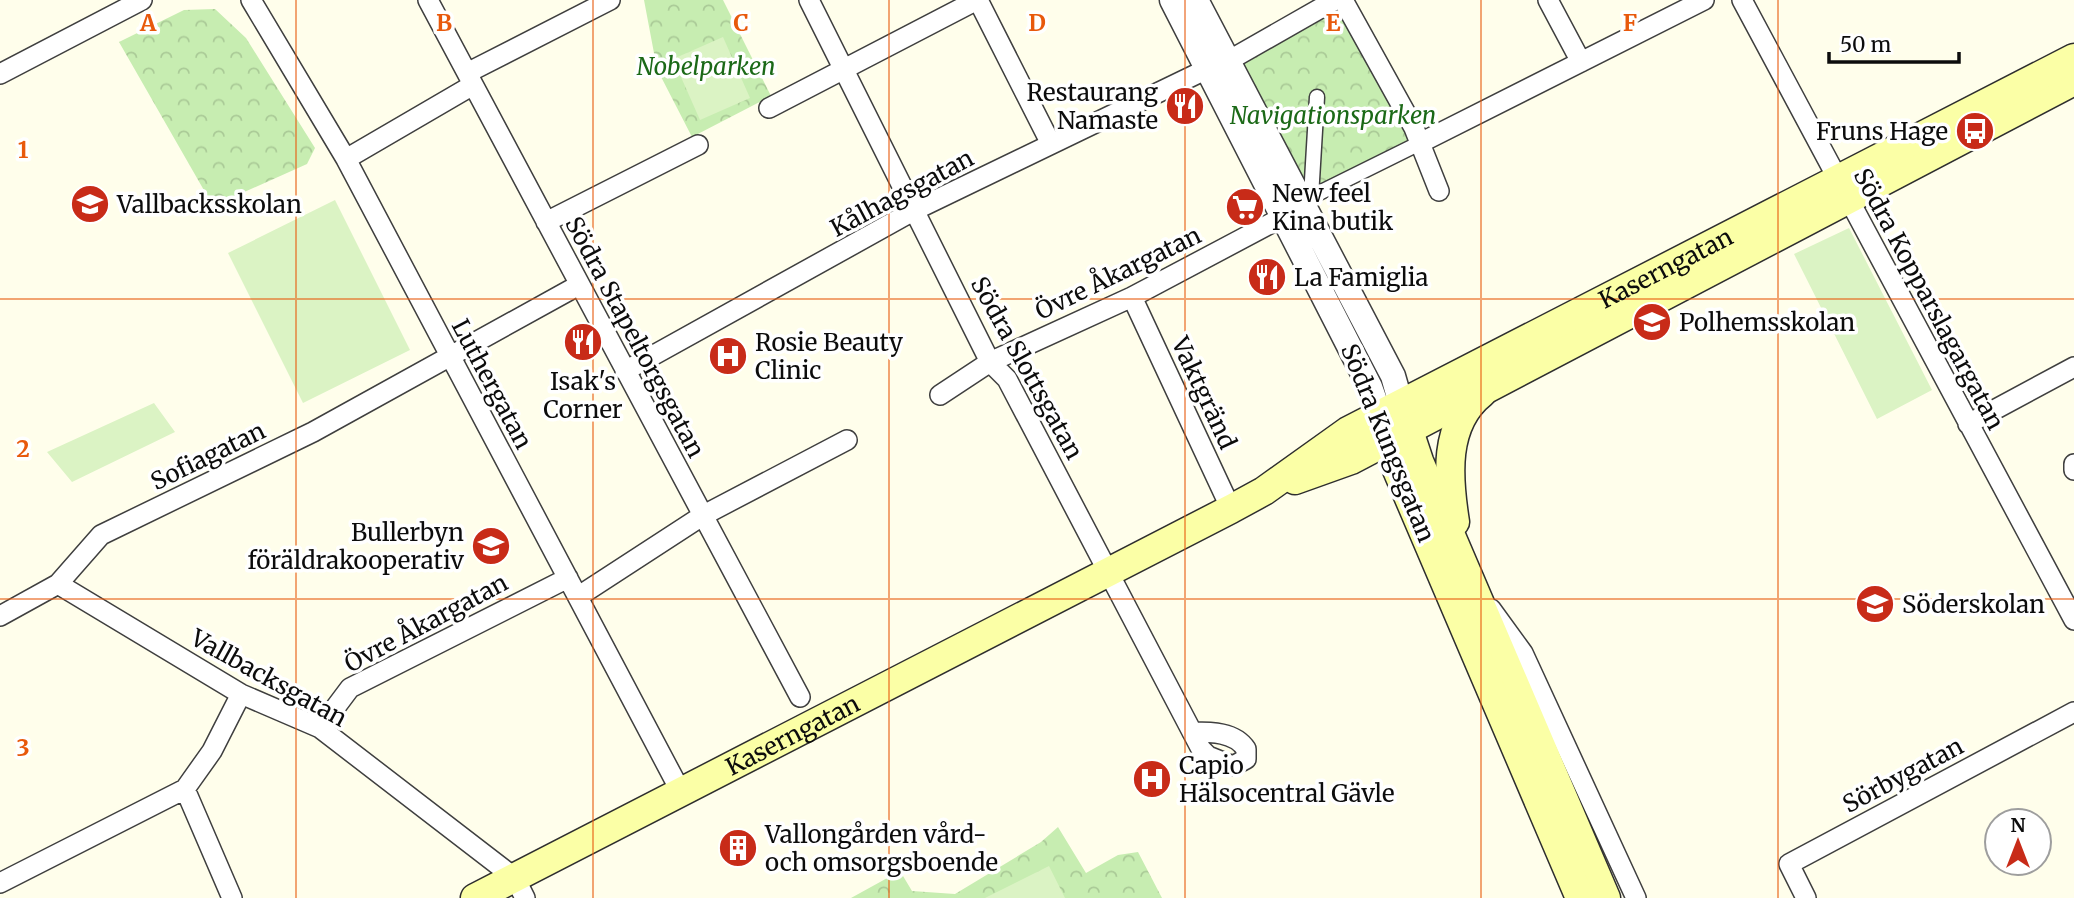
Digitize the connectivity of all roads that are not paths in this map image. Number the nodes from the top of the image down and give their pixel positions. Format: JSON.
{"nodes":[{"id":1,"x":142,"y":0,"type":"edge"},
{"id":2,"x":251,"y":0,"type":"edge"},
{"id":3,"x":428,"y":0,"type":"edge"},
{"id":4,"x":610,"y":0,"type":"edge"},
{"id":5,"x":810,"y":0,"type":"edge"},
{"id":6,"x":977,"y":0,"type":"edge"},
{"id":7,"x":1172,"y":0,"type":"edge"},
{"id":8,"x":1196,"y":0,"type":"edge"},
{"id":9,"x":1335,"y":0,"type":"edge"},
{"id":10,"x":1343,"y":0,"type":"edge"},
{"id":11,"x":1548,"y":0,"type":"edge"},
{"id":12,"x":1704,"y":0,"type":"edge"},
{"id":13,"x":1742,"y":0,"type":"edge"},
{"id":14,"x":2074,"y":58,"type":"edge"},
{"id":15,"x":1581,"y":62,"type":"junction"},
{"id":16,"x":1218,"y":65,"type":"junction"},
{"id":17,"x":846,"y":68,"type":"junction"},
{"id":18,"x":0,"y":74,"type":"edge"},
{"id":19,"x":470,"y":79,"type":"junction"},
{"id":20,"x":2074,"y":80,"type":"edge"},
{"id":21,"x":1317,"y":97,"type":"dead end"},
{"id":22,"x":769,"y":108,"type":"dead end"},
{"id":23,"x":1420,"y":143,"type":"junction"},
{"id":24,"x":1051,"y":144,"type":"junction"},
{"id":25,"x":698,"y":145,"type":"dead end"},
{"id":26,"x":346,"y":159,"type":"junction"},
{"id":27,"x":1842,"y":189,"type":"junction"},
{"id":28,"x":1438,"y":191,"type":"dead end"},
{"id":29,"x":915,"y":210,"type":"junction"},
{"id":30,"x":1283,"y":217,"type":"junction"},
{"id":31,"x":546,"y":222,"type":"junction"},
{"id":32,"x":579,"y":285,"type":"junction"},
{"id":33,"x":1132,"y":297,"type":"junction"},
{"id":34,"x":450,"y":357,"type":"junction"},
{"id":35,"x":990,"y":362,"type":"junction"},
{"id":36,"x":2074,"y":367,"type":"edge"},
{"id":37,"x":625,"y":371,"type":"junction"},
{"id":38,"x":1497,"y":381,"type":"junction"},
{"id":39,"x":940,"y":395,"type":"dead end"},
{"id":40,"x":1394,"y":422,"type":"junction"},
{"id":41,"x":1968,"y":424,"type":"junction"},
{"id":42,"x":847,"y":440,"type":"dead end"},
{"id":43,"x":2074,"y":464,"type":"edge"},
{"id":44,"x":2074,"y":470,"type":"edge"},
{"id":45,"x":1231,"y":509,"type":"junction"},
{"id":46,"x":702,"y":516,"type":"junction"},
{"id":47,"x":1109,"y":571,"type":"junction"},
{"id":48,"x":568,"y":578,"type":"junction"},
{"id":49,"x":1471,"y":582,"type":"junction"},
{"id":50,"x":58,"y":584,"type":"junction"},
{"id":51,"x":579,"y":596,"type":"junction"},
{"id":52,"x":0,"y":615,"type":"edge"},
{"id":53,"x":2074,"y":620,"type":"edge"},
{"id":54,"x":241,"y":694,"type":"junction"},
{"id":55,"x":800,"y":697,"type":"dead end"},
{"id":56,"x":2074,"y":712,"type":"edge"},
{"id":57,"x":320,"y":728,"type":"junction"},
{"id":58,"x":1192,"y":732,"type":"dead end"},
{"id":59,"x":185,"y":789,"type":"junction"},
{"id":60,"x":682,"y":794,"type":"junction"},
{"id":61,"x":0,"y":883,"type":"edge"},
{"id":62,"x":520,"y":888,"type":"edge"},
{"id":63,"x":232,"y":898,"type":"edge"},
{"id":64,"x":475,"y":898,"type":"edge"},
{"id":65,"x":1580,"y":898,"type":"edge"},
{"id":66,"x":1606,"y":898,"type":"edge"},
{"id":67,"x":1636,"y":898,"type":"edge"},
{"id":68,"x":1806,"y":898,"type":"edge"}],
"edges":[{"from":1,"to":18,"type":"street"},
{"from":2,"to":26,"type":"street","name":"Luthergatan"},
{"from":3,"to":19,"type":"street","name":"Södra Stapeltorgsgatan"},
{"from":4,"to":19,"type":"street"},
{"from":5,"to":17,"type":"street","name":"Södra Slottsgatan"},
{"from":6,"to":17,"type":"street"},
{"from":6,"to":24,"type":"street"},
{"from":7,"to":16,"type":"street","name":"Södra Kungsgatan"},
{"from":8,"to":16,"type":"street","name":"Södra Kungsgatan"},
{"from":9,"to":16,"type":"street","name":"Kålhagsgatan"},
{"from":10,"to":23,"type":"street"},
{"from":11,"to":15,"type":"street"},
{"from":12,"to":15,"type":"street"},
{"from":13,"to":27,"type":"street","name":"Södra Kopparslagargatan"},
{"from":14,"to":27,"type":"main road","name":"Kaserngatan"},
{"from":15,"to":23,"type":"street"},
{"from":16,"to":24,"type":"street","name":"Kålhagsgatan"},
{"from":16,"to":30,"type":"street","name":"Södra Kungsgatan"},
{"from":16,"to":40,"type":"street","name":"Södra Kungsgatan"},
{"from":17,"to":22,"type":"street"},
{"from":17,"to":29,"type":"street","name":"Södra Slottsgatan"},
{"from":19,"to":26,"type":"street"},
{"from":19,"to":31,"type":"street","name":"Södra Stapeltorgsgatan"},
{"from":20,"to":27,"type":"main road","name":"Kaserngatan"},
{"from":21,"to":23,"type":"street"},
{"from":23,"to":28,"type":"street"},
{"from":24,"to":29,"type":"street","name":"Kålhagsgatan"},
{"from":25,"to":31,"type":"street"},
{"from":26,"to":34,"type":"street","name":"Luthergatan"},
{"from":27,"to":38,"type":"main road","name":"Kaserngatan"},
{"from":27,"to":40,"type":"main road","name":"Kaserngatan"},
{"from":27,"to":41,"type":"street","name":"Södra Kopparslagargatan"},
{"from":29,"to":35,"type":"street","name":"Södra Slottsgatan"},
{"from":29,"to":37,"type":"street","name":"Kålhagsgatan"},
{"from":30,"to":33,"type":"street","name":"Övre Åkargatan"},
{"from":30,"to":40,"type":"street","name":"Södra Kungsgatan"},
{"from":31,"to":32,"type":"street","name":"Södra Stapeltorgsgatan"},
{"from":32,"to":34,"type":"street","name":"Sofiagatan"},
{"from":32,"to":37,"type":"street","name":"Södra Stapeltorgsgatan"},
{"from":33,"to":35,"type":"street","name":"Övre Åkargatan"},
{"from":33,"to":45,"type":"street","name":"Vaktgränd"},
{"from":34,"to":48,"type":"street","name":"Luthergatan"},
{"from":34,"to":50,"type":"street","name":"Sofiagatan"},
{"from":35,"to":39,"type":"street","name":"Övre Åkargatan"},
{"from":35,"to":47,"type":"street","name":"Södra Slottsgatan"},
{"from":36,"to":41,"type":"street"},
{"from":37,"to":46,"type":"street","name":"Södra Stapeltorgsgatan"},
{"from":38,"to":40,"type":"main road","name":"Kaserngatan"},
{"from":38,"to":49,"type":"main road"},
{"from":40,"to":45,"type":"main road","name":"Kaserngatan"},
{"from":40,"to":49,"type":"main road","name":"Södra Kungsgatan"},
{"from":40,"to":65,"type":"main road","name":"Södra Kungsgatan"},
{"from":41,"to":53,"type":"street","name":"Södra Kopparslagargatan"},
{"from":42,"to":46,"type":"street"},
{"from":43,"to":44,"type":"street"},
{"from":45,"to":47,"type":"main road","name":"Kaserngatan"},
{"from":46,"to":51,"type":"street"},
{"from":46,"to":55,"type":"street","name":"Södra Stapeltorgsgatan"},
{"from":47,"to":58,"type":"street"},
{"from":47,"to":60,"type":"main road","name":"Kaserngatan"},
{"from":48,"to":51,"type":"street","name":"Luthergatan"},
{"from":48,"to":57,"type":"street","name":"Övre Åkargatan"},
{"from":49,"to":66,"type":"main road","name":"Södra Kungsgatan"},
{"from":49,"to":67,"type":"street","name":"Södra Kungsgatan"},
{"from":50,"to":52,"type":"street","name":"Sofiagatan"},
{"from":50,"to":54,"type":"street","name":"Vallbacksgatan"},
{"from":51,"to":60,"type":"street","name":"Luthergatan"},
{"from":54,"to":57,"type":"street","name":"Vallbacksgatan"},
{"from":54,"to":59,"type":"street"},
{"from":56,"to":68,"type":"street","name":"Sörbygatan"},
{"from":57,"to":62,"type":"street","name":"Vallbacksgatan"},
{"from":59,"to":61,"type":"street"},
{"from":59,"to":63,"type":"street"},
{"from":60,"to":62,"type":"main road","name":"Kaserngatan"},
{"from":62,"to":64,"type":"main road","name":"Kaserngatan"}]}
